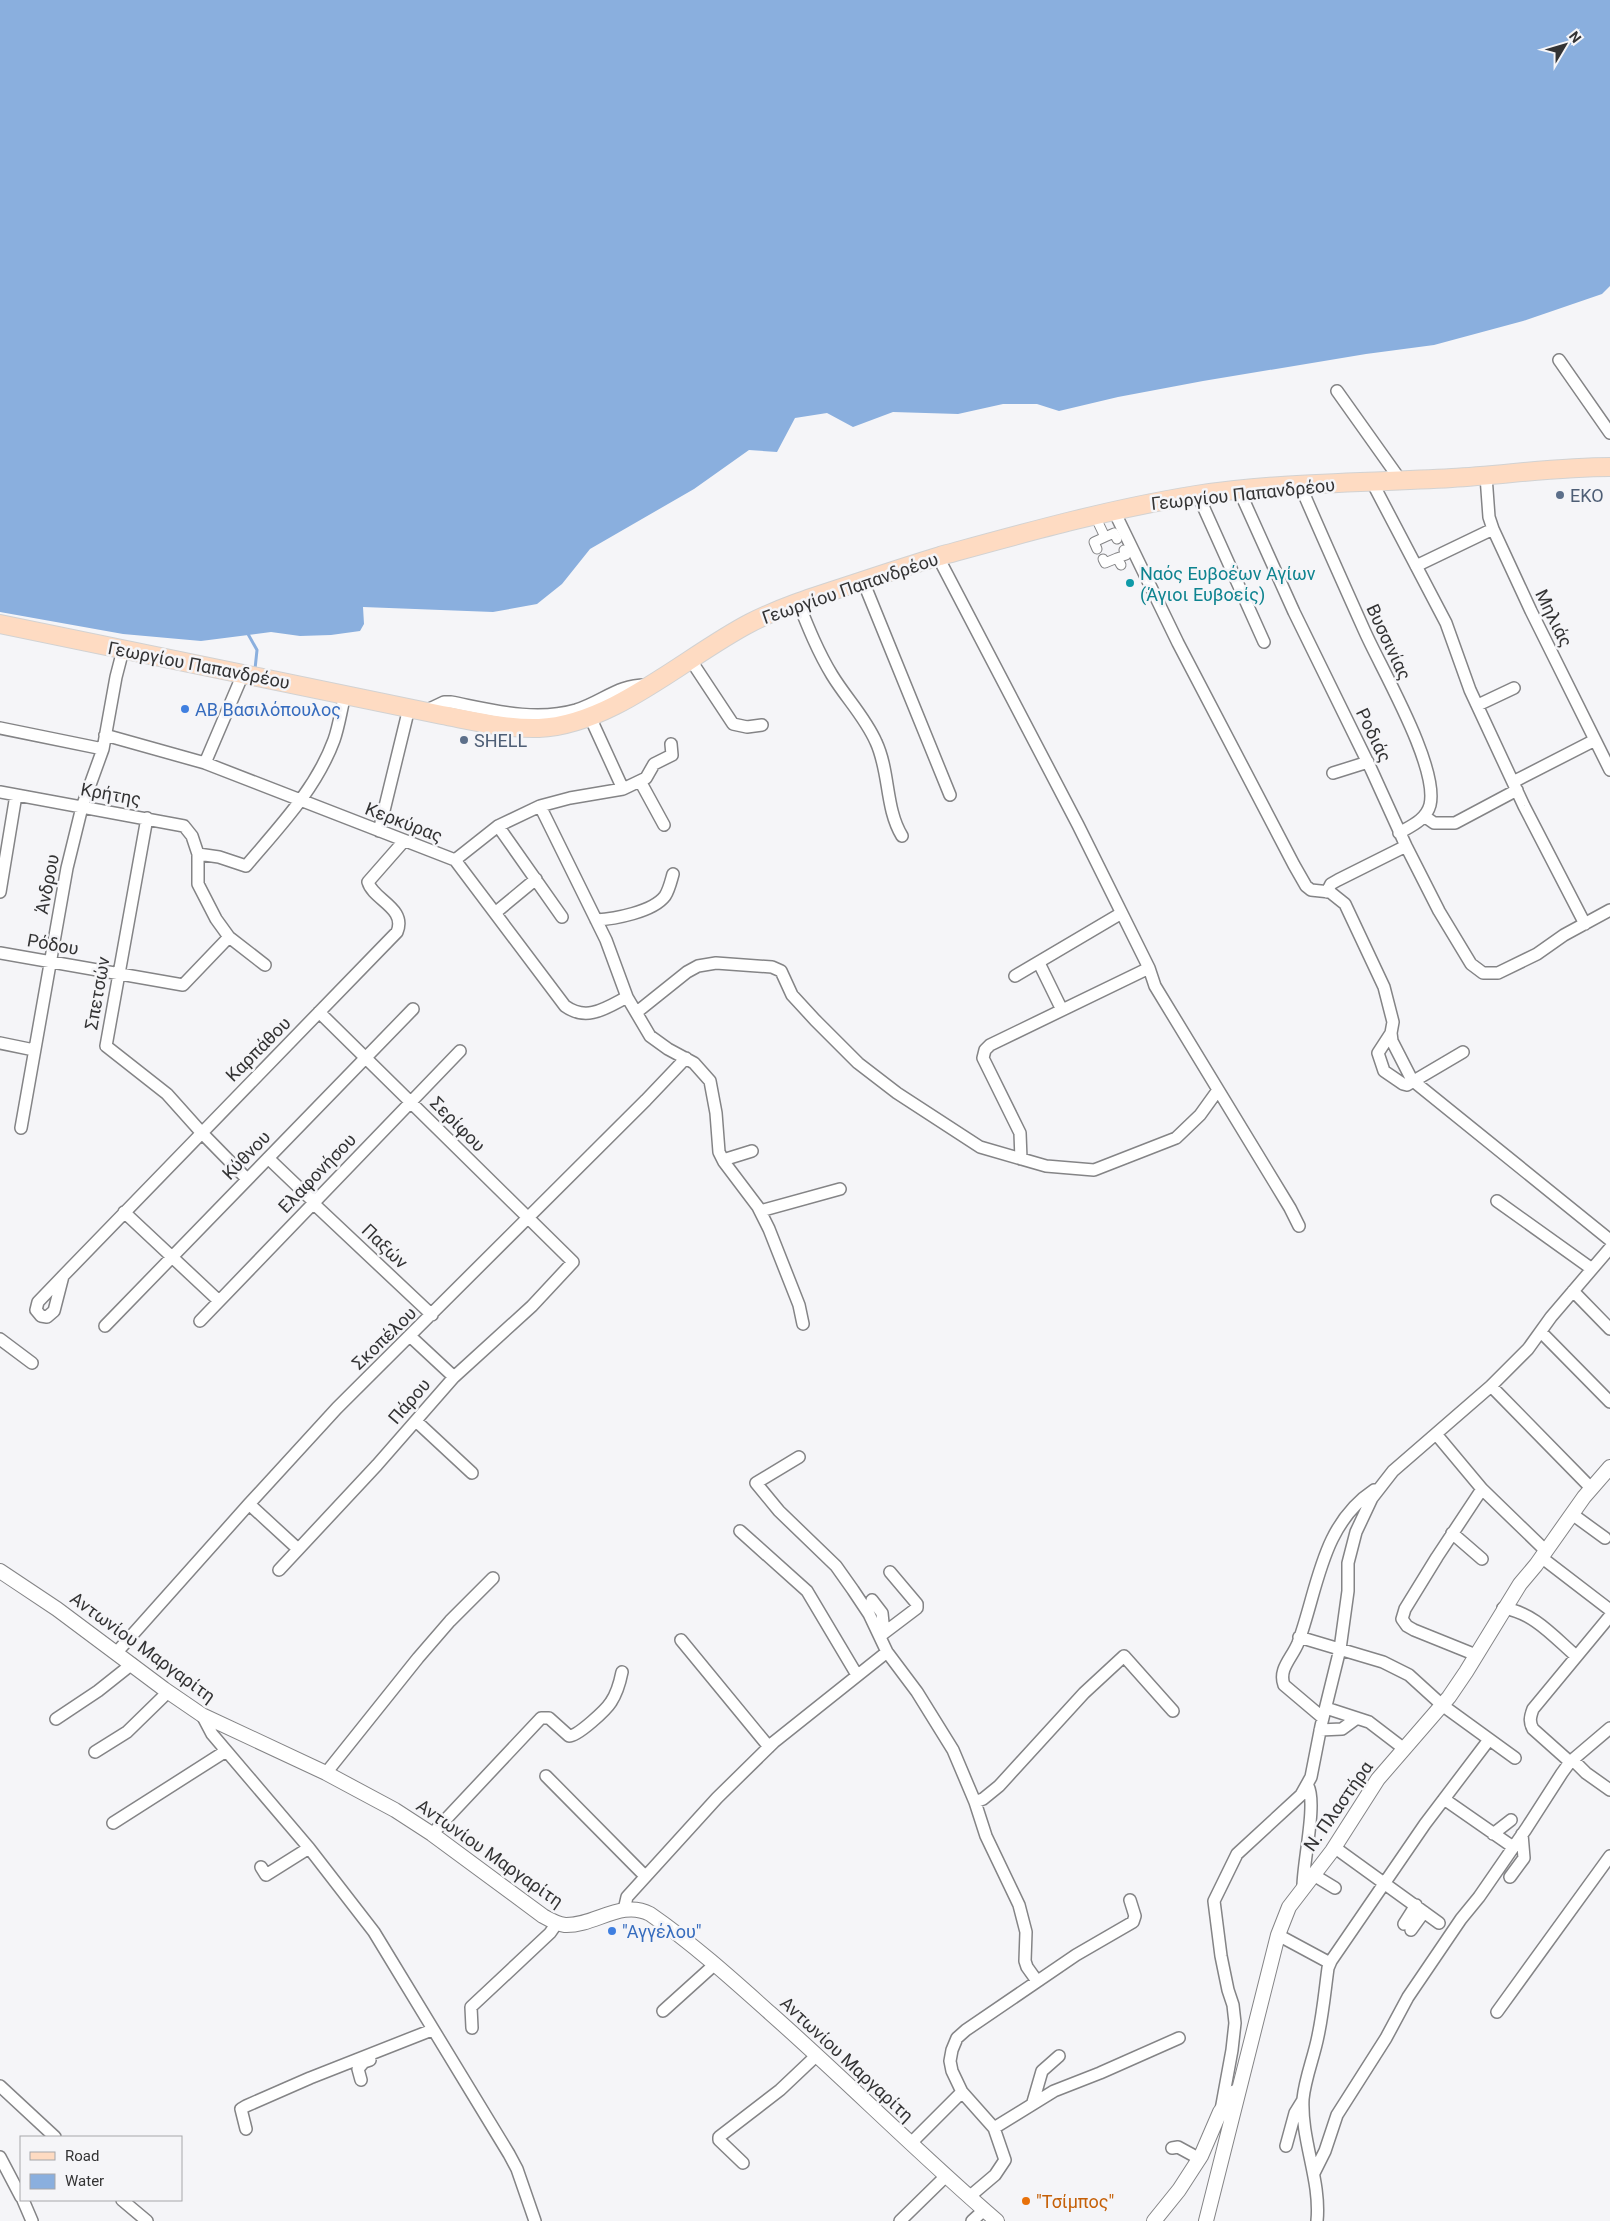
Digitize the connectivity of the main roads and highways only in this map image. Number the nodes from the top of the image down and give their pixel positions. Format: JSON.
{"nodes":[{"id":1,"x":1610,"y":467,"type":"edge"},
{"id":2,"x":0,"y":624,"type":"edge"}],
"edges":[{"from":1,"to":2,"type":"main road","name":"Γεωργίου Παπανδρέου"}]}
